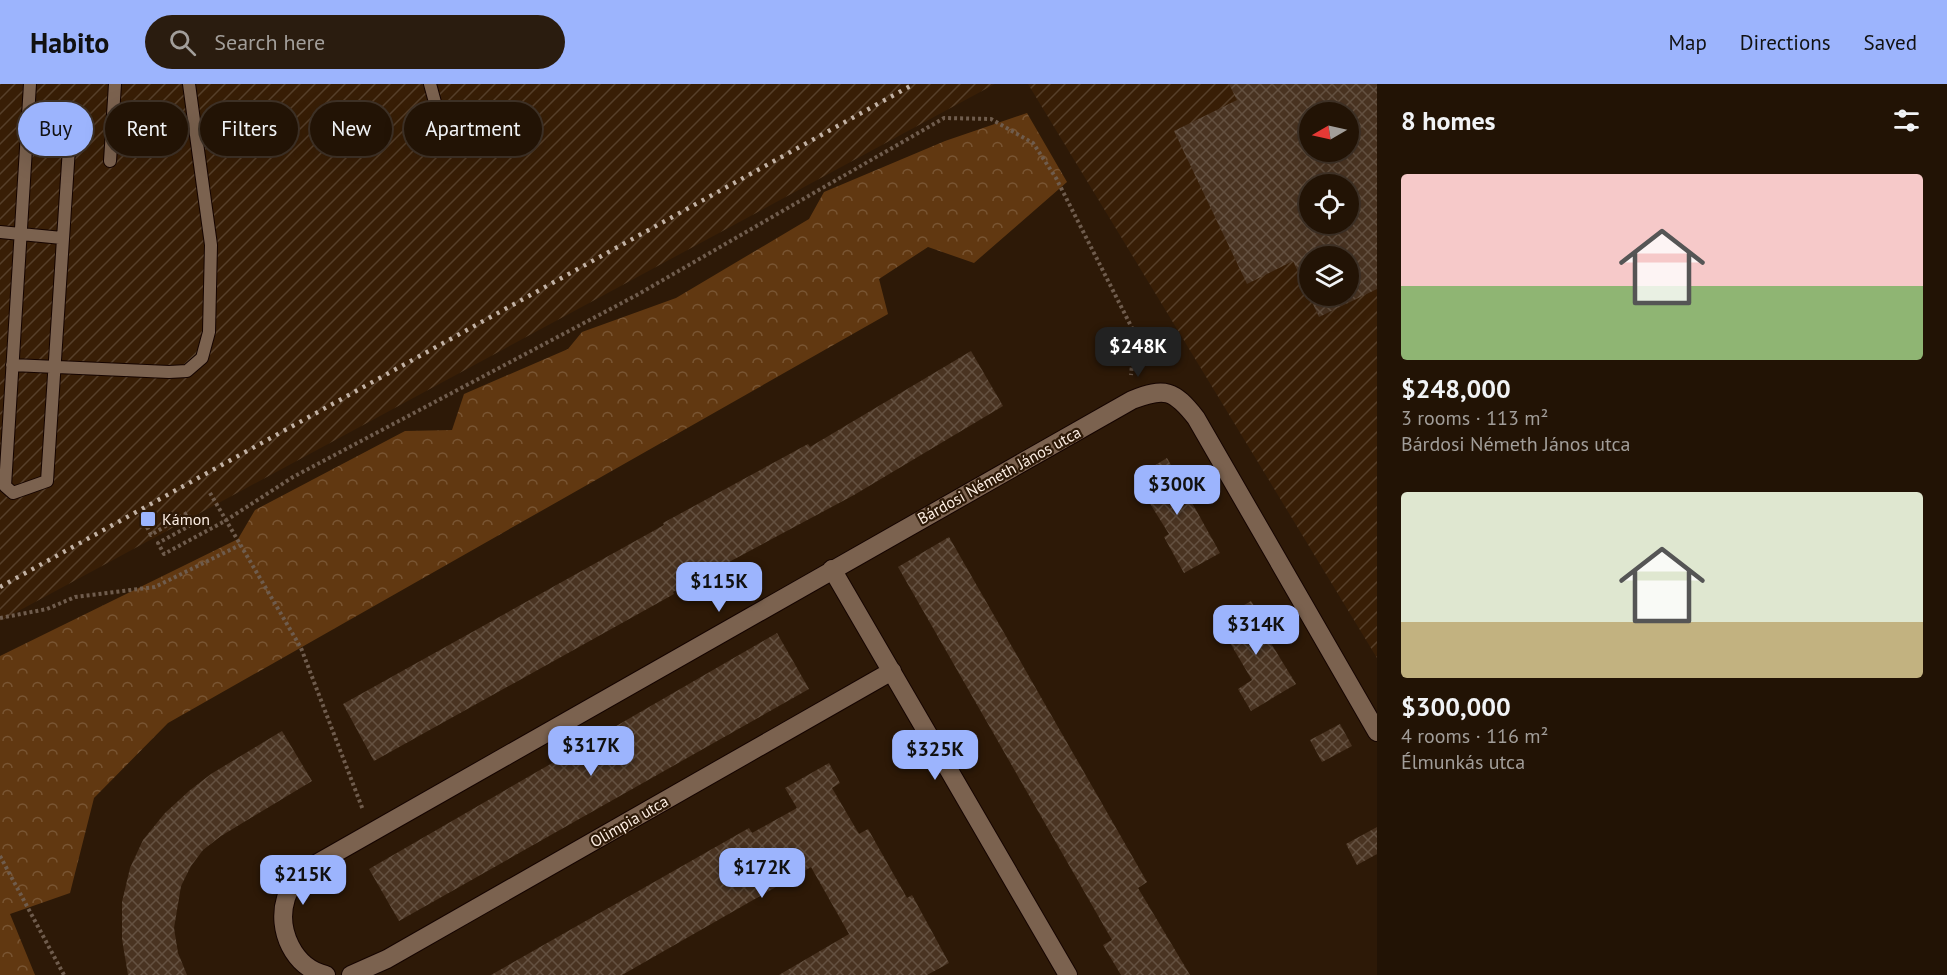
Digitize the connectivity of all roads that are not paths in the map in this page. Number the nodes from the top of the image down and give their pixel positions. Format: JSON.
{"nodes":[{"id":1,"x":30,"y":84,"type":"edge"},
{"id":2,"x":115,"y":84,"type":"edge"},
{"id":3,"x":189,"y":84,"type":"edge"},
{"id":4,"x":430,"y":84,"type":"edge"},
{"id":5,"x":435,"y":102,"type":"edge"},
{"id":6,"x":68,"y":156,"type":"edge"},
{"id":7,"x":110,"y":161,"type":"dead end"},
{"id":8,"x":0,"y":232,"type":"edge"},
{"id":9,"x":20,"y":234,"type":"junction"},
{"id":10,"x":62,"y":238,"type":"junction"},
{"id":11,"x":12,"y":365,"type":"junction"},
{"id":12,"x":54,"y":367,"type":"junction"},
{"id":13,"x":831,"y":569,"type":"junction"},
{"id":14,"x":892,"y":671,"type":"junction"},
{"id":15,"x":1377,"y":732,"type":"edge"},
{"id":16,"x":358,"y":972,"type":"edge"},
{"id":17,"x":326,"y":975,"type":"edge"},
{"id":18,"x":1068,"y":975,"type":"edge"}],
"edges":[{"from":1,"to":9,"type":"lane"},
{"from":2,"to":7,"type":"lane"},
{"from":3,"to":12,"type":"lane"},
{"from":4,"to":5,"type":"lane"},
{"from":6,"to":10,"type":"lane"},
{"from":8,"to":9,"type":"lane"},
{"from":9,"to":10,"type":"lane"},
{"from":9,"to":11,"type":"lane"},
{"from":10,"to":12,"type":"lane"},
{"from":11,"to":12,"type":"lane"},
{"from":11,"to":12,"type":"lane"},
{"from":13,"to":14,"type":"street"},
{"from":13,"to":15,"type":"street","name":"Bárdosi Németh János utca"},
{"from":13,"to":17,"type":"street","name":"Bárdosi Németh János utca"},
{"from":14,"to":16,"type":"street","name":"Olimpia utca"},
{"from":14,"to":18,"type":"street"}]}
